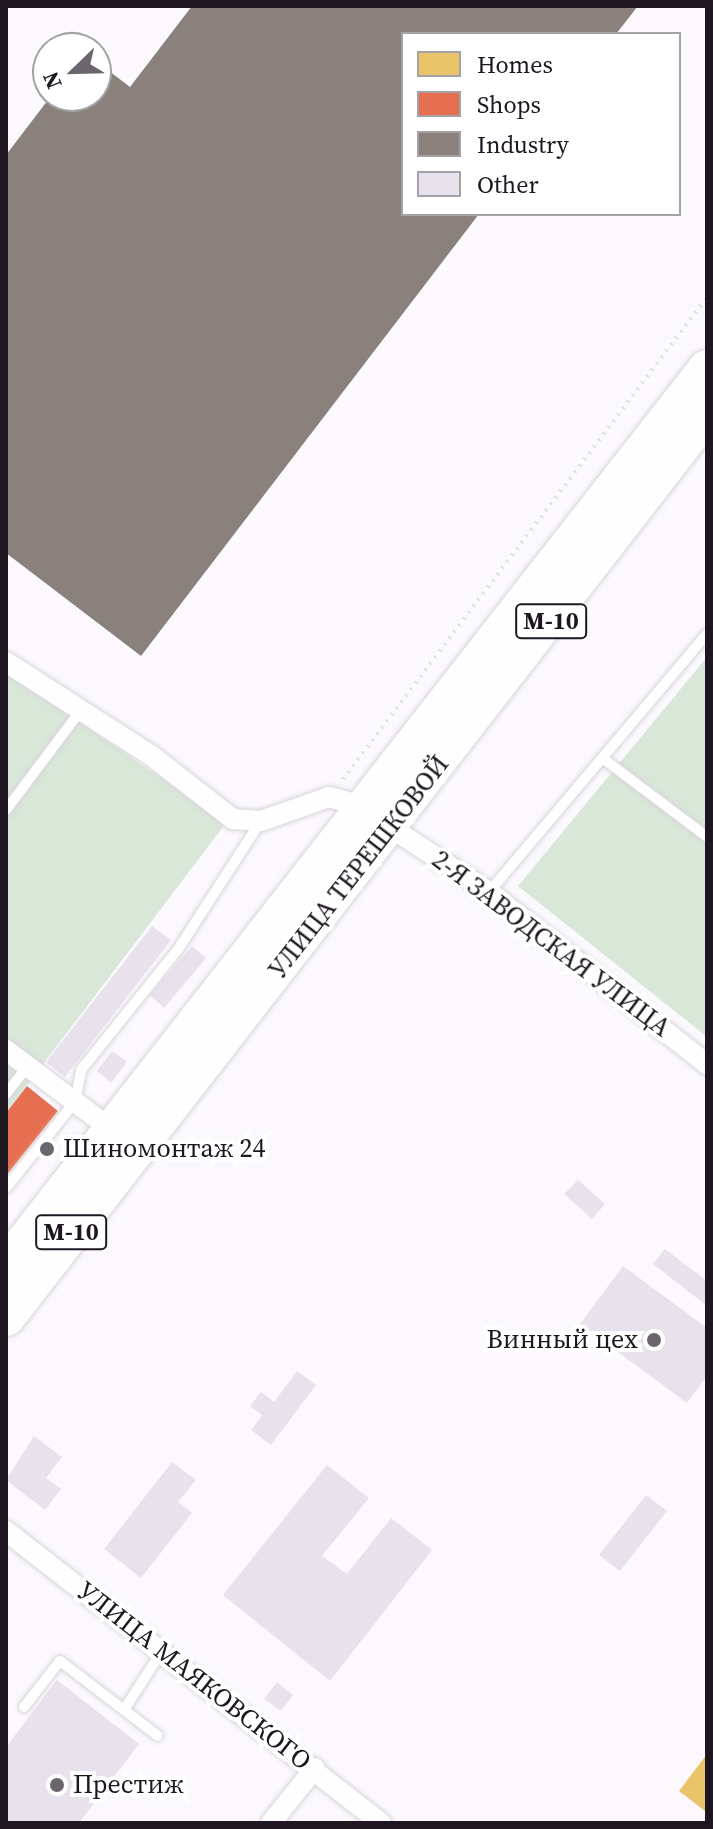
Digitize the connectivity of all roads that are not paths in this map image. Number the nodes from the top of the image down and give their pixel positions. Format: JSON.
{"nodes":[{"id":1,"x":707,"y":369,"type":"edge"},
{"id":2,"x":707,"y":413,"type":"edge"},
{"id":3,"x":707,"y":634,"type":"edge"},
{"id":4,"x":6,"y":662,"type":"edge"},
{"id":5,"x":81,"y":710,"type":"junction"},
{"id":6,"x":605,"y":760,"type":"junction"},
{"id":7,"x":6,"y":810,"type":"edge"},
{"id":8,"x":379,"y":818,"type":"junction"},
{"id":9,"x":261,"y":821,"type":"junction"},
{"id":10,"x":707,"y":837,"type":"edge"},
{"id":11,"x":489,"y":892,"type":"junction"},
{"id":12,"x":6,"y":1050,"type":"edge"},
{"id":13,"x":707,"y":1064,"type":"edge"},
{"id":14,"x":28,"y":1066,"type":"junction"},
{"id":15,"x":6,"y":1094,"type":"edge"},
{"id":16,"x":75,"y":1102,"type":"junction"},
{"id":17,"x":111,"y":1129,"type":"junction"},
{"id":18,"x":6,"y":1188,"type":"edge"},
{"id":19,"x":6,"y":1266,"type":"edge"},
{"id":20,"x":6,"y":1317,"type":"edge"},
{"id":21,"x":6,"y":1531,"type":"edge"},
{"id":22,"x":162,"y":1651,"type":"junction"},
{"id":23,"x":24,"y":1707,"type":"dead end"},
{"id":24,"x":124,"y":1710,"type":"junction"},
{"id":25,"x":158,"y":1736,"type":"dead end"},
{"id":26,"x":315,"y":1768,"type":"junction"},
{"id":27,"x":271,"y":1823,"type":"edge"},
{"id":28,"x":381,"y":1823,"type":"edge"}],
"edges":[{"from":1,"to":8,"type":"highway","name":"УЛИЦА ТЕРЕШКОВОЙ","number":"М-10"},
{"from":2,"to":8,"type":"highway","name":"УЛИЦА ТЕРЕШКОВОЙ","number":"М-10"},
{"from":3,"to":6,"type":"lane"},
{"from":4,"to":5,"type":"street"},
{"from":5,"to":7,"type":"lane"},
{"from":5,"to":9,"type":"street"},
{"from":6,"to":10,"type":"lane"},
{"from":6,"to":11,"type":"lane"},
{"from":8,"to":9,"type":"street","name":"2-Я ЗАВОДСКАЯ УЛИЦА"},
{"from":8,"to":11,"type":"street","name":"2-Я ЗАВОДСКАЯ УЛИЦА"},
{"from":8,"to":17,"type":"highway","name":"УЛИЦА ТЕРЕШКОВОЙ","number":"М-10"},
{"from":8,"to":20,"type":"highway","name":"УЛИЦА ТЕРЕШКОВОЙ","number":"М-10"},
{"from":9,"to":16,"type":"lane"},
{"from":11,"to":13,"type":"street","name":"2-Я ЗАВОДСКАЯ УЛИЦА"},
{"from":12,"to":14,"type":"street"},
{"from":14,"to":15,"type":"lane"},
{"from":14,"to":16,"type":"street"},
{"from":16,"to":17,"type":"street"},
{"from":16,"to":18,"type":"lane"},
{"from":17,"to":19,"type":"highway","name":"УЛИЦА ТЕРЕШКОВОЙ","number":"М-10"},
{"from":21,"to":22,"type":"street","name":"УЛИЦА МАЯКОВСКОГО"},
{"from":22,"to":24,"type":"lane"},
{"from":22,"to":26,"type":"street","name":"УЛИЦА МАЯКОВСКОГО"},
{"from":23,"to":24,"type":"lane"},
{"from":24,"to":25,"type":"lane"},
{"from":26,"to":27,"type":"street"},
{"from":26,"to":28,"type":"street","name":"УЛИЦА МАЯКОВСКОГО"}]}
